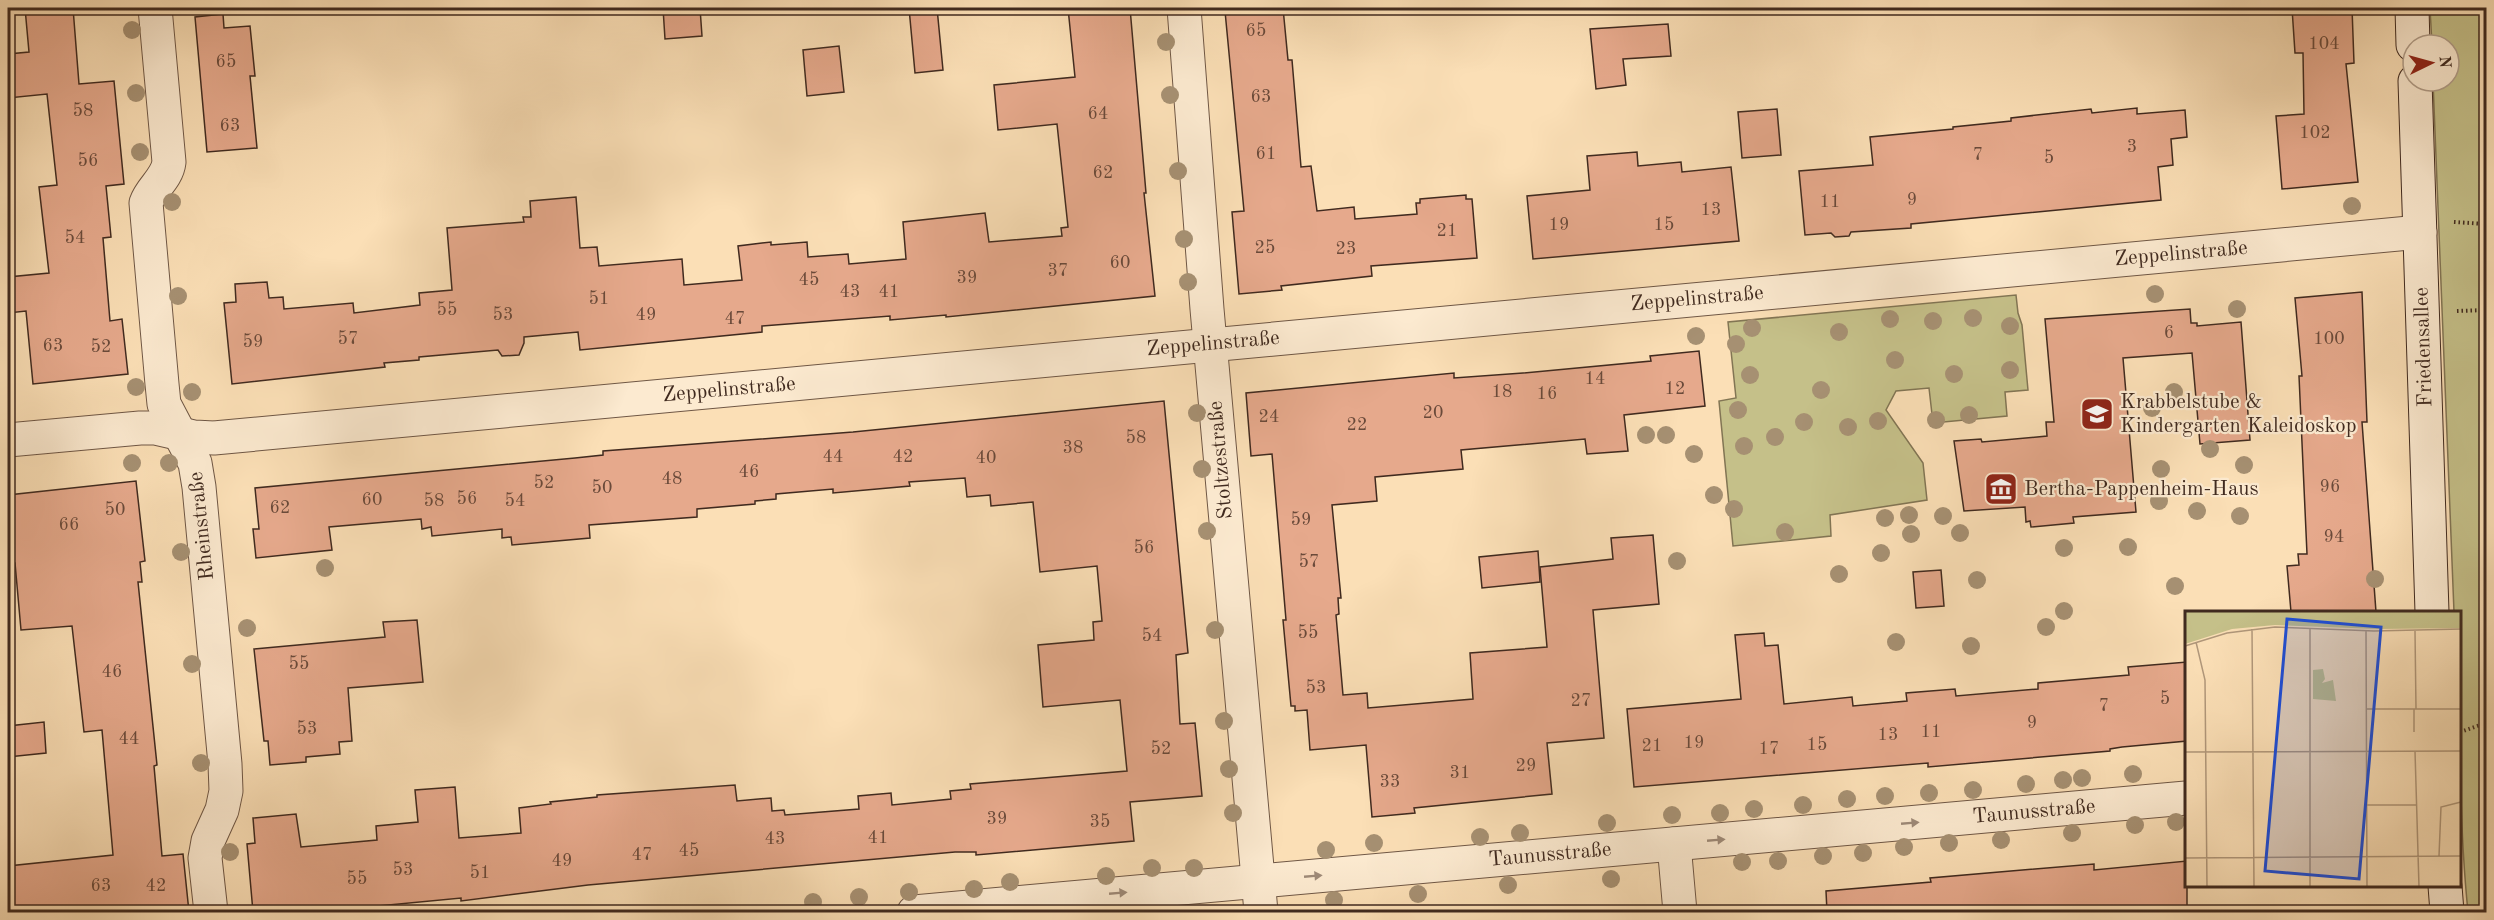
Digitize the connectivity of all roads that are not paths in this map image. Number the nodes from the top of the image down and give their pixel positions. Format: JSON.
{"nodes":[{"id":1,"x":155,"y":8,"type":"edge"},
{"id":2,"x":1184,"y":8,"type":"edge"},
{"id":3,"x":2412,"y":8,"type":"edge"},
{"id":4,"x":2413,"y":33,"type":"edge"},
{"id":5,"x":2415,"y":93,"type":"edge"},
{"id":6,"x":2420,"y":232,"type":"junction"},
{"id":7,"x":1211,"y":345,"type":"junction"},
{"id":8,"x":179,"y":433,"type":"junction"},
{"id":9,"x":8,"y":440,"type":"edge"},
{"id":10,"x":2432,"y":611,"type":"edge"},
{"id":11,"x":2185,"y":798,"type":"edge"},
{"id":12,"x":1674,"y":844,"type":"junction"},
{"id":13,"x":1258,"y":880,"type":"junction"},
{"id":14,"x":2445,"y":887,"type":"edge"},
{"id":15,"x":211,"y":912,"type":"edge"},
{"id":16,"x":914,"y":912,"type":"edge"},
{"id":17,"x":1261,"y":912,"type":"edge"},
{"id":18,"x":1680,"y":912,"type":"edge"},
{"id":19,"x":2447,"y":912,"type":"edge"}],
"edges":[{"from":1,"to":8,"type":"street","name":"Rheinstraße"},
{"from":2,"to":7,"type":"street","name":"Stoltzestraße"},
{"from":3,"to":4,"type":"street"},
{"from":5,"to":6,"type":"street","name":"Friedensallee"},
{"from":6,"to":7,"type":"street","name":"Zeppelinstraße"},
{"from":6,"to":10,"type":"street","name":"Friedensallee"},
{"from":7,"to":8,"type":"street","name":"Zeppelinstraße"},
{"from":7,"to":13,"type":"street","name":"Stoltzestraße"},
{"from":8,"to":9,"type":"street","name":"Zeppelinstraße"},
{"from":8,"to":15,"type":"street","name":"Rheinstraße"},
{"from":12,"to":11,"type":"street","name":"Taunusstraße","one_way":true},
{"from":13,"to":12,"type":"street","name":"Taunusstraße","one_way":true},
{"from":12,"to":18,"type":"street"},
{"from":16,"to":13,"type":"street","name":"Taunusstraße","one_way":true},
{"from":13,"to":17,"type":"street","name":"Stoltzestraße"},
{"from":14,"to":19,"type":"street"}]}
